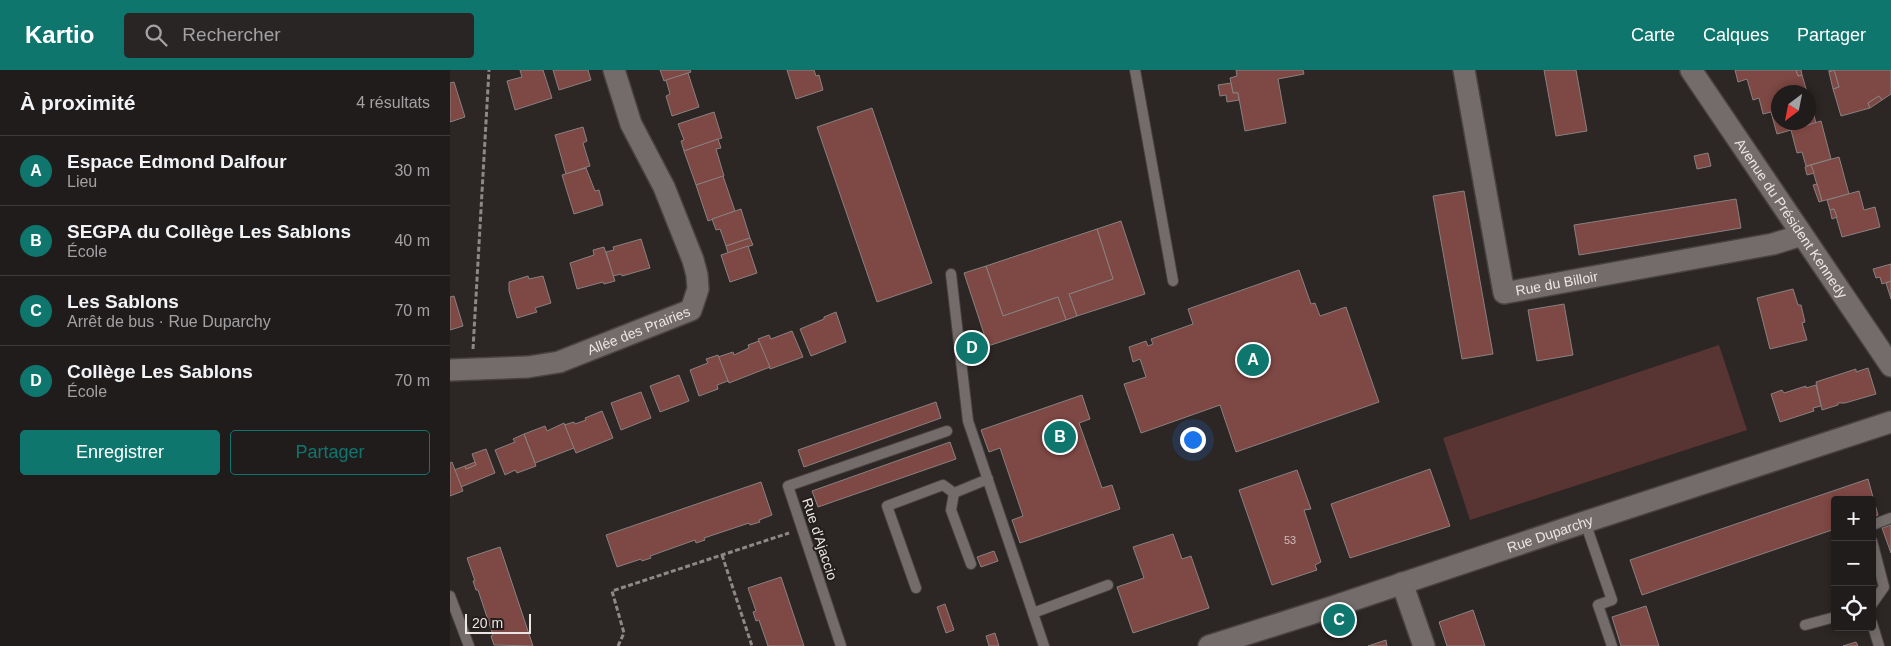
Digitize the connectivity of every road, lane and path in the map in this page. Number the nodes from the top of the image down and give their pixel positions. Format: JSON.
{"nodes":[{"id":1,"x":489,"y":70,"type":"edge"},
{"id":2,"x":614,"y":70,"type":"edge"},
{"id":3,"x":1135,"y":70,"type":"edge"},
{"id":4,"x":1464,"y":70,"type":"edge"},
{"id":5,"x":1691,"y":70,"type":"edge"},
{"id":6,"x":1802,"y":235,"type":"junction"},
{"id":7,"x":951,"y":274,"type":"dead end"},
{"id":8,"x":1173,"y":281,"type":"dead end"},
{"id":9,"x":1891,"y":366,"type":"edge"},
{"id":10,"x":472,"y":369,"type":"junction"},
{"id":11,"x":450,"y":370,"type":"edge"},
{"id":12,"x":1891,"y":422,"type":"edge"},
{"id":13,"x":947,"y":431,"type":"dead end"},
{"id":14,"x":988,"y":479,"type":"junction"},
{"id":15,"x":954,"y":493,"type":"junction"},
{"id":16,"x":1891,"y":518,"type":"edge"},
{"id":17,"x":1585,"y":522,"type":"junction"},
{"id":18,"x":1876,"y":524,"type":"edge"},
{"id":19,"x":802,"y":529,"type":"junction"},
{"id":20,"x":722,"y":555,"type":"junction"},
{"id":21,"x":1876,"y":556,"type":"edge"},
{"id":22,"x":971,"y":564,"type":"dead end"},
{"id":23,"x":1402,"y":583,"type":"junction"},
{"id":24,"x":1108,"y":585,"type":"dead end"},
{"id":25,"x":916,"y":588,"type":"dead end"},
{"id":26,"x":450,"y":596,"type":"edge"},
{"id":27,"x":1876,"y":598,"type":"edge"},
{"id":28,"x":1033,"y":613,"type":"junction"},
{"id":29,"x":1831,"y":618,"type":"edge"},
{"id":30,"x":1805,"y":625,"type":"dead end"},
{"id":31,"x":1874,"y":631,"type":"edge"},
{"id":32,"x":469,"y":646,"type":"edge"},
{"id":33,"x":618,"y":646,"type":"edge"},
{"id":34,"x":752,"y":646,"type":"edge"},
{"id":35,"x":840,"y":646,"type":"edge"},
{"id":36,"x":1044,"y":646,"type":"edge"},
{"id":37,"x":1209,"y":646,"type":"edge"},
{"id":38,"x":1424,"y":646,"type":"edge"},
{"id":39,"x":1612,"y":646,"type":"edge"},
{"id":40,"x":1879,"y":646,"type":"edge"}],
"edges":[{"from":1,"to":10,"type":"path"},
{"from":2,"to":10,"type":"street","name":"Allée des Prairies"},
{"from":3,"to":8,"type":"lane"},
{"from":4,"to":6,"type":"street","name":"Rue du Billoir"},
{"from":5,"to":6,"type":"street","name":"Avenue du Président Kennedy"},
{"from":6,"to":9,"type":"street","name":"Avenue du Président Kennedy"},
{"from":7,"to":14,"type":"lane"},
{"from":10,"to":11,"type":"street","name":"Allée des Prairies"},
{"from":12,"to":17,"type":"street","name":"Rue Duparchy"},
{"from":13,"to":19,"type":"lane","name":"Rue d'Ajaccio"},
{"from":14,"to":15,"type":"lane"},
{"from":14,"to":28,"type":"lane"},
{"from":15,"to":22,"type":"lane"},
{"from":15,"to":25,"type":"lane"},
{"from":16,"to":18,"type":"lane"},
{"from":17,"to":23,"type":"street","name":"Rue Duparchy"},
{"from":17,"to":39,"type":"lane"},
{"from":19,"to":20,"type":"path"},
{"from":19,"to":35,"type":"lane","name":"Rue d'Ajaccio"},
{"from":20,"to":33,"type":"path"},
{"from":20,"to":34,"type":"path"},
{"from":21,"to":27,"type":"lane"},
{"from":23,"to":37,"type":"street","name":"Rue Duparchy"},
{"from":23,"to":38,"type":"street"},
{"from":24,"to":28,"type":"lane"},
{"from":26,"to":32,"type":"lane"},
{"from":28,"to":36,"type":"lane"},
{"from":29,"to":30,"type":"lane"},
{"from":31,"to":40,"type":"lane"}]}
